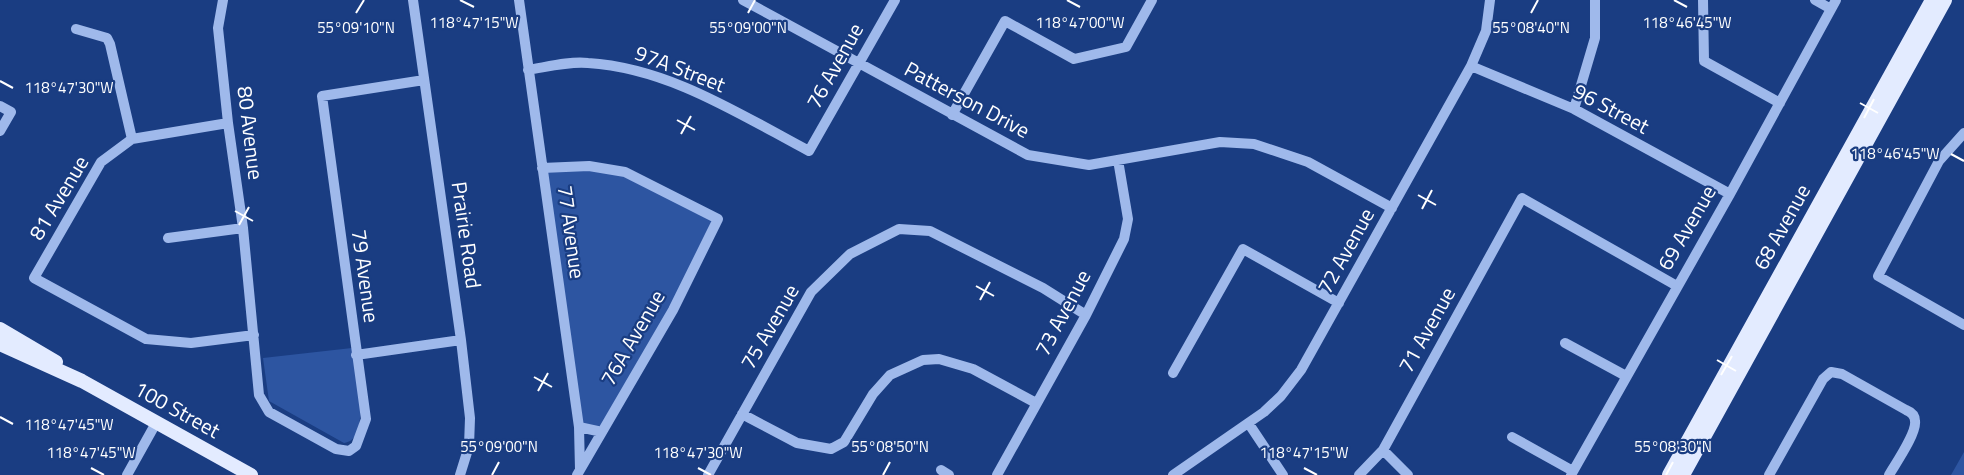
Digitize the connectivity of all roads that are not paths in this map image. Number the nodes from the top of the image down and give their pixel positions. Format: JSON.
{"nodes":[{"id":1,"x":223,"y":0,"type":"edge"},
{"id":2,"x":413,"y":0,"type":"edge"},
{"id":3,"x":519,"y":0,"type":"edge"},
{"id":4,"x":743,"y":0,"type":"edge"},
{"id":5,"x":895,"y":0,"type":"edge"},
{"id":6,"x":1152,"y":0,"type":"edge"},
{"id":7,"x":1490,"y":0,"type":"edge"},
{"id":8,"x":1595,"y":0,"type":"edge"},
{"id":9,"x":1703,"y":0,"type":"edge"},
{"id":10,"x":1815,"y":0,"type":"edge"},
{"id":11,"x":1932,"y":0,"type":"edge"},
{"id":12,"x":1945,"y":0,"type":"edge"},
{"id":13,"x":1834,"y":4,"type":"edge"},
{"id":14,"x":76,"y":29,"type":"dead end"},
{"id":15,"x":859,"y":64,"type":"junction"},
{"id":16,"x":1471,"y":66,"type":"junction"},
{"id":17,"x":528,"y":70,"type":"junction"},
{"id":18,"x":424,"y":80,"type":"junction"},
{"id":19,"x":1780,"y":103,"type":"junction"},
{"id":20,"x":0,"y":106,"type":"edge"},
{"id":21,"x":1574,"y":109,"type":"junction"},
{"id":22,"x":952,"y":115,"type":"junction"},
{"id":23,"x":228,"y":123,"type":"junction"},
{"id":24,"x":0,"y":131,"type":"edge"},
{"id":25,"x":1964,"y":133,"type":"edge"},
{"id":26,"x":132,"y":139,"type":"junction"},
{"id":27,"x":809,"y":151,"type":"joint"},
{"id":28,"x":1118,"y":160,"type":"junction"},
{"id":29,"x":542,"y":168,"type":"junction"},
{"id":30,"x":1730,"y":194,"type":"junction"},
{"id":31,"x":1392,"y":208,"type":"junction"},
{"id":32,"x":243,"y":228,"type":"junction"},
{"id":33,"x":168,"y":238,"type":"dead end"},
{"id":34,"x":1677,"y":286,"type":"junction"},
{"id":35,"x":1339,"y":303,"type":"junction"},
{"id":36,"x":1086,"y":315,"type":"junction"},
{"id":37,"x":1964,"y":325,"type":"edge"},
{"id":38,"x":0,"y":329,"type":"edge"},
{"id":39,"x":254,"y":335,"type":"junction"},
{"id":40,"x":462,"y":340,"type":"junction"},
{"id":41,"x":1565,"y":343,"type":"dead end"},
{"id":42,"x":0,"y":344,"type":"edge"},
{"id":43,"x":356,"y":355,"type":"junction"},
{"id":44,"x":1173,"y":373,"type":"dead end"},
{"id":45,"x":1626,"y":376,"type":"junction"},
{"id":46,"x":82,"y":381,"type":"junction"},
{"id":47,"x":1036,"y":403,"type":"junction"},
{"id":48,"x":742,"y":414,"type":"junction"},
{"id":49,"x":156,"y":423,"type":"junction"},
{"id":50,"x":1249,"y":424,"type":"junction"},
{"id":51,"x":579,"y":427,"type":"junction"},
{"id":52,"x":602,"y":432,"type":"junction"},
{"id":53,"x":1512,"y":437,"type":"dead end"},
{"id":54,"x":345,"y":450,"type":"joint"},
{"id":55,"x":1383,"y":450,"type":"junction"},
{"id":56,"x":578,"y":472,"type":"edge"},
{"id":57,"x":1572,"y":473,"type":"edge"},
{"id":58,"x":127,"y":475,"type":"edge"},
{"id":59,"x":252,"y":475,"type":"edge"},
{"id":60,"x":460,"y":475,"type":"edge"},
{"id":61,"x":708,"y":475,"type":"edge"},
{"id":62,"x":997,"y":475,"type":"edge"},
{"id":63,"x":1173,"y":475,"type":"edge"},
{"id":64,"x":1283,"y":475,"type":"edge"},
{"id":65,"x":1359,"y":475,"type":"edge"},
{"id":66,"x":1408,"y":475,"type":"edge"},
{"id":67,"x":1669,"y":475,"type":"edge"},
{"id":68,"x":1683,"y":475,"type":"edge"},
{"id":69,"x":1769,"y":475,"type":"edge"},
{"id":70,"x":1889,"y":475,"type":"edge"}],
"edges":[{"from":1,"to":23,"type":"street","name":"80 Avenue"},
{"from":2,"to":18,"type":"street","name":"Prairie Road"},
{"from":3,"to":17,"type":"street","name":"77 Avenue"},
{"from":4,"to":15,"type":"street","name":"Patterson Drive"},
{"from":5,"to":15,"type":"street","name":"76 Avenue"},
{"from":6,"to":22,"type":"street"},
{"from":7,"to":16,"type":"street","name":"72 Avenue"},
{"from":8,"to":21,"type":"street"},
{"from":9,"to":19,"type":"street"},
{"from":10,"to":13,"type":"street"},
{"from":11,"to":67,"type":"main road","name":"68 Avenue"},
{"from":12,"to":68,"type":"main road","name":"68 Avenue"},
{"from":13,"to":19,"type":"street","name":"69 Avenue"},
{"from":14,"to":26,"type":"street"},
{"from":15,"to":22,"type":"street","name":"Patterson Drive"},
{"from":15,"to":27,"type":"street","name":"76 Avenue"},
{"from":16,"to":21,"type":"street","name":"96 Street"},
{"from":16,"to":31,"type":"street","name":"72 Avenue"},
{"from":17,"to":27,"type":"street","name":"97A Street"},
{"from":17,"to":29,"type":"street","name":"77 Avenue"},
{"from":18,"to":40,"type":"street","name":"Prairie Road"},
{"from":18,"to":43,"type":"street","name":"79 Avenue"},
{"from":19,"to":30,"type":"street","name":"69 Avenue"},
{"from":20,"to":24,"type":"street"},
{"from":21,"to":30,"type":"street","name":"96 Street"},
{"from":22,"to":28,"type":"street","name":"Patterson Drive"},
{"from":23,"to":26,"type":"street"},
{"from":23,"to":32,"type":"street","name":"80 Avenue"},
{"from":25,"to":37,"type":"street"},
{"from":26,"to":39,"type":"street","name":"81 Avenue"},
{"from":28,"to":31,"type":"street","name":"Patterson Drive"},
{"from":28,"to":36,"type":"street","name":"73 Avenue"},
{"from":29,"to":51,"type":"street","name":"77 Avenue"},
{"from":29,"to":52,"type":"street","name":"76A Avenue"},
{"from":30,"to":34,"type":"street","name":"69 Avenue"},
{"from":31,"to":35,"type":"street","name":"72 Avenue"},
{"from":32,"to":33,"type":"street"},
{"from":32,"to":39,"type":"street","name":"80 Avenue"},
{"from":34,"to":45,"type":"street","name":"69 Avenue"},
{"from":34,"to":55,"type":"street","name":"71 Avenue"},
{"from":35,"to":44,"type":"street"},
{"from":35,"to":50,"type":"street","name":"72 Avenue"},
{"from":36,"to":47,"type":"street","name":"73 Avenue"},
{"from":36,"to":48,"type":"street","name":"75 Avenue"},
{"from":38,"to":46,"type":"main road","name":"100 Street"},
{"from":39,"to":54,"type":"street","name":"80 Avenue"},
{"from":40,"to":43,"type":"street"},
{"from":40,"to":60,"type":"street","name":"Prairie Road"},
{"from":41,"to":45,"type":"street"},
{"from":42,"to":46,"type":"main road","name":"100 Street"},
{"from":43,"to":54,"type":"street","name":"79 Avenue"},
{"from":45,"to":57,"type":"street","name":"69 Avenue"},
{"from":46,"to":49,"type":"main road","name":"100 Street"},
{"from":47,"to":48,"type":"street"},
{"from":47,"to":62,"type":"street","name":"73 Avenue"},
{"from":48,"to":61,"type":"street","name":"75 Avenue"},
{"from":49,"to":58,"type":"street"},
{"from":49,"to":59,"type":"main road","name":"100 Street"},
{"from":50,"to":63,"type":"street","name":"72 Avenue"},
{"from":50,"to":64,"type":"street"},
{"from":51,"to":52,"type":"street"},
{"from":51,"to":56,"type":"street","name":"77 Avenue"},
{"from":52,"to":56,"type":"street","name":"76A Avenue"},
{"from":53,"to":57,"type":"street"},
{"from":55,"to":65,"type":"street","name":"71 Avenue"},
{"from":55,"to":66,"type":"street"},
{"from":69,"to":70,"type":"street"}]}
